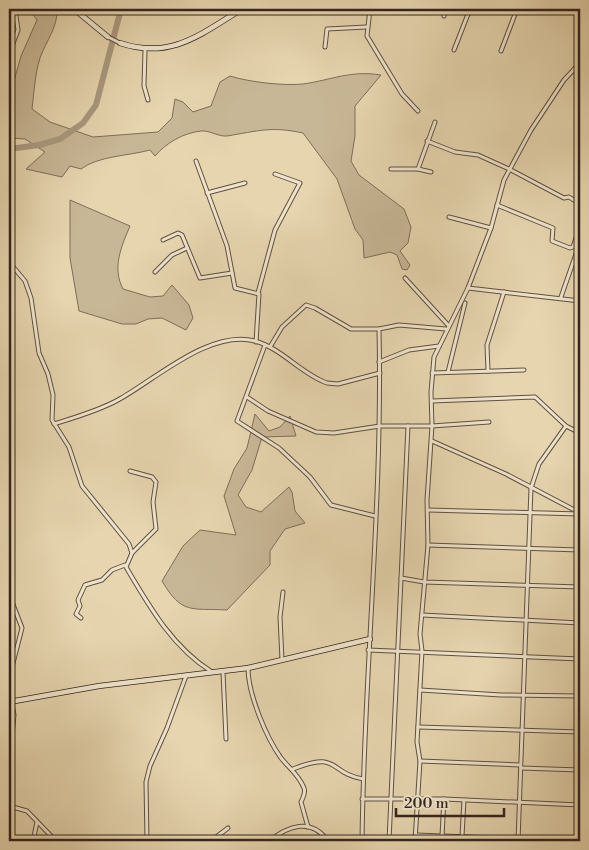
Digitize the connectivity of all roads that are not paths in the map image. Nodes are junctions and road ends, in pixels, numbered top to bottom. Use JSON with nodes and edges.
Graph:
{"nodes":[{"id":1,"x":15,"y":9,"type":"edge"},
{"id":2,"x":74,"y":9,"type":"edge"},
{"id":3,"x":242,"y":9,"type":"edge"},
{"id":4,"x":370,"y":9,"type":"edge"},
{"id":5,"x":446,"y":9,"type":"edge"},
{"id":6,"x":470,"y":9,"type":"edge"},
{"id":7,"x":517,"y":9,"type":"edge"},
{"id":8,"x":444,"y":16,"type":"dead end"},
{"id":9,"x":366,"y":27,"type":"junction"},
{"id":10,"x":108,"y":37,"type":"joint"},
{"id":11,"x":120,"y":43,"type":"joint"},
{"id":12,"x":325,"y":47,"type":"dead end"},
{"id":13,"x":145,"y":50,"type":"junction"},
{"id":14,"x":454,"y":50,"type":"dead end"},
{"id":15,"x":501,"y":51,"type":"dead end"},
{"id":16,"x":9,"y":54,"type":"edge"},
{"id":17,"x":580,"y":63,"type":"edge"},
{"id":18,"x":9,"y":65,"type":"edge"},
{"id":19,"x":574,"y":69,"type":"junction"},
{"id":20,"x":580,"y":76,"type":"edge"},
{"id":21,"x":148,"y":100,"type":"dead end"},
{"id":22,"x":9,"y":101,"type":"edge"},
{"id":23,"x":418,"y":111,"type":"dead end"},
{"id":24,"x":434,"y":122,"type":"dead end"},
{"id":25,"x":427,"y":141,"type":"junction"},
{"id":26,"x":196,"y":161,"type":"dead end"},
{"id":27,"x":391,"y":169,"type":"dead end"},
{"id":28,"x":418,"y":169,"type":"junction"},
{"id":29,"x":509,"y":169,"type":"junction"},
{"id":30,"x":432,"y":172,"type":"dead end"},
{"id":31,"x":275,"y":174,"type":"dead end"},
{"id":32,"x":245,"y":183,"type":"dead end"},
{"id":33,"x":207,"y":193,"type":"junction"},
{"id":34,"x":580,"y":204,"type":"edge"},
{"id":35,"x":497,"y":205,"type":"junction"},
{"id":36,"x":449,"y":217,"type":"dead end"},
{"id":37,"x":580,"y":226,"type":"edge"},
{"id":38,"x":490,"y":228,"type":"junction"},
{"id":39,"x":163,"y":240,"type":"dead end"},
{"id":40,"x":187,"y":248,"type":"junction"},
{"id":41,"x":580,"y":252,"type":"edge"},
{"id":42,"x":9,"y":262,"type":"edge"},
{"id":43,"x":155,"y":272,"type":"dead end"},
{"id":44,"x":232,"y":273,"type":"junction"},
{"id":45,"x":405,"y":278,"type":"dead end"},
{"id":46,"x":468,"y":288,"type":"junction"},
{"id":47,"x":504,"y":292,"type":"junction"},
{"id":48,"x":258,"y":293,"type":"junction"},
{"id":49,"x":561,"y":298,"type":"junction"},
{"id":50,"x":580,"y":301,"type":"edge"},
{"id":51,"x":465,"y":303,"type":"dead end"},
{"id":52,"x":447,"y":327,"type":"junction"},
{"id":53,"x":379,"y":329,"type":"junction"},
{"id":54,"x":256,"y":342,"type":"junction"},
{"id":55,"x":265,"y":345,"type":"junction"},
{"id":56,"x":439,"y":346,"type":"junction"},
{"id":57,"x":270,"y":347,"type":"junction"},
{"id":58,"x":380,"y":362,"type":"junction"},
{"id":59,"x":524,"y":370,"type":"dead end"},
{"id":60,"x":488,"y":371,"type":"junction"},
{"id":61,"x":448,"y":372,"type":"junction"},
{"id":62,"x":380,"y":373,"type":"junction"},
{"id":63,"x":432,"y":373,"type":"junction"},
{"id":64,"x":247,"y":397,"type":"junction"},
{"id":65,"x":432,"y":402,"type":"junction"},
{"id":66,"x":489,"y":422,"type":"dead end"},
{"id":67,"x":54,"y":424,"type":"junction"},
{"id":68,"x":380,"y":426,"type":"junction"},
{"id":69,"x":408,"y":426,"type":"junction"},
{"id":70,"x":432,"y":426,"type":"junction"},
{"id":71,"x":566,"y":426,"type":"junction"},
{"id":72,"x":580,"y":433,"type":"edge"},
{"id":73,"x":432,"y":441,"type":"junction"},
{"id":74,"x":130,"y":471,"type":"dead end"},
{"id":75,"x":531,"y":488,"type":"junction"},
{"id":76,"x":428,"y":510,"type":"junction"},
{"id":77,"x":530,"y":512,"type":"junction"},
{"id":78,"x":580,"y":514,"type":"edge"},
{"id":79,"x":375,"y":516,"type":"junction"},
{"id":80,"x":428,"y":545,"type":"junction"},
{"id":81,"x":530,"y":548,"type":"junction"},
{"id":82,"x":580,"y":550,"type":"edge"},
{"id":83,"x":132,"y":553,"type":"junction"},
{"id":84,"x":125,"y":565,"type":"junction"},
{"id":85,"x":401,"y":578,"type":"junction"},
{"id":86,"x":424,"y":582,"type":"junction"},
{"id":87,"x":528,"y":584,"type":"junction"},
{"id":88,"x":580,"y":587,"type":"edge"},
{"id":89,"x":282,"y":592,"type":"dead end"},
{"id":90,"x":9,"y":594,"type":"edge"},
{"id":91,"x":422,"y":615,"type":"junction"},
{"id":92,"x":81,"y":618,"type":"dead end"},
{"id":93,"x":526,"y":621,"type":"junction"},
{"id":94,"x":580,"y":623,"type":"edge"},
{"id":95,"x":370,"y":639,"type":"junction"},
{"id":96,"x":368,"y":650,"type":"junction"},
{"id":97,"x":422,"y":651,"type":"junction"},
{"id":98,"x":397,"y":652,"type":"junction"},
{"id":99,"x":525,"y":657,"type":"junction"},
{"id":100,"x":580,"y":659,"type":"edge"},
{"id":101,"x":282,"y":660,"type":"junction"},
{"id":102,"x":248,"y":668,"type":"junction"},
{"id":103,"x":212,"y":672,"type":"junction"},
{"id":104,"x":223,"y":672,"type":"junction"},
{"id":105,"x":186,"y":676,"type":"junction"},
{"id":106,"x":9,"y":679,"type":"edge"},
{"id":107,"x":9,"y":687,"type":"edge"},
{"id":108,"x":420,"y":690,"type":"junction"},
{"id":109,"x":523,"y":694,"type":"junction"},
{"id":110,"x":580,"y":696,"type":"edge"},
{"id":111,"x":11,"y":702,"type":"edge"},
{"id":112,"x":418,"y":727,"type":"junction"},
{"id":113,"x":522,"y":729,"type":"junction"},
{"id":114,"x":580,"y":732,"type":"edge"},
{"id":115,"x":226,"y":738,"type":"dead end"},
{"id":116,"x":420,"y":761,"type":"junction"},
{"id":117,"x":9,"y":767,"type":"edge"},
{"id":118,"x":521,"y":767,"type":"junction"},
{"id":119,"x":294,"y":769,"type":"junction"},
{"id":120,"x":580,"y":770,"type":"edge"},
{"id":121,"x":363,"y":779,"type":"junction"},
{"id":122,"x":362,"y":799,"type":"junction"},
{"id":123,"x":390,"y":799,"type":"junction"},
{"id":124,"x":418,"y":799,"type":"junction"},
{"id":125,"x":444,"y":799,"type":"junction"},
{"id":126,"x":464,"y":800,"type":"junction"},
{"id":127,"x":519,"y":802,"type":"junction"},
{"id":128,"x":580,"y":805,"type":"edge"},
{"id":129,"x":9,"y":806,"type":"edge"},
{"id":130,"x":37,"y":821,"type":"junction"},
{"id":131,"x":308,"y":827,"type":"junction"},
{"id":132,"x":228,"y":828,"type":"dead end"},
{"id":133,"x":416,"y":834,"type":"junction"},
{"id":134,"x":442,"y":836,"type":"junction"},
{"id":135,"x":462,"y":836,"type":"junction"},
{"id":136,"x":518,"y":839,"type":"edge"},
{"id":137,"x":33,"y":841,"type":"edge"},
{"id":138,"x":56,"y":841,"type":"edge"},
{"id":139,"x":147,"y":841,"type":"edge"},
{"id":140,"x":211,"y":841,"type":"edge"},
{"id":141,"x":269,"y":841,"type":"edge"},
{"id":142,"x":328,"y":841,"type":"edge"},
{"id":143,"x":362,"y":841,"type":"edge"},
{"id":144,"x":378,"y":841,"type":"edge"},
{"id":145,"x":389,"y":841,"type":"edge"},
{"id":146,"x":415,"y":841,"type":"edge"},
{"id":147,"x":580,"y":841,"type":"edge"}],
"edges":[{"from":1,"to":16,"type":"street"},
{"from":2,"to":10,"type":"street"},
{"from":3,"to":13,"type":"street"},
{"from":4,"to":9,"type":"street"},
{"from":5,"to":8,"type":"street"},
{"from":6,"to":14,"type":"street"},
{"from":7,"to":15,"type":"street"},
{"from":9,"to":12,"type":"street"},
{"from":9,"to":23,"type":"street"},
{"from":10,"to":11,"type":"street"},
{"from":11,"to":13,"type":"street"},
{"from":13,"to":21,"type":"street"},
{"from":17,"to":19,"type":"street"},
{"from":18,"to":22,"type":"street"},
{"from":19,"to":20,"type":"street"},
{"from":19,"to":29,"type":"street"},
{"from":24,"to":25,"type":"street"},
{"from":25,"to":28,"type":"street"},
{"from":25,"to":29,"type":"street"},
{"from":26,"to":33,"type":"street"},
{"from":27,"to":28,"type":"street"},
{"from":28,"to":30,"type":"street"},
{"from":29,"to":34,"type":"street"},
{"from":29,"to":35,"type":"street"},
{"from":31,"to":48,"type":"street"},
{"from":32,"to":33,"type":"street"},
{"from":33,"to":44,"type":"street"},
{"from":35,"to":37,"type":"street"},
{"from":35,"to":38,"type":"street"},
{"from":36,"to":38,"type":"street"},
{"from":38,"to":46,"type":"street"},
{"from":39,"to":40,"type":"street"},
{"from":40,"to":43,"type":"street"},
{"from":40,"to":44,"type":"street"},
{"from":41,"to":49,"type":"street"},
{"from":42,"to":67,"type":"street"},
{"from":44,"to":48,"type":"street"},
{"from":45,"to":52,"type":"street"},
{"from":46,"to":47,"type":"street"},
{"from":46,"to":52,"type":"street"},
{"from":47,"to":49,"type":"street"},
{"from":47,"to":60,"type":"street"},
{"from":48,"to":54,"type":"street"},
{"from":49,"to":50,"type":"street"},
{"from":51,"to":61,"type":"street"},
{"from":52,"to":53,"type":"street"},
{"from":52,"to":56,"type":"street"},
{"from":53,"to":57,"type":"street"},
{"from":53,"to":58,"type":"street"},
{"from":54,"to":55,"type":"street"},
{"from":54,"to":67,"type":"street"},
{"from":55,"to":57,"type":"street"},
{"from":55,"to":64,"type":"street"},
{"from":56,"to":58,"type":"street"},
{"from":56,"to":63,"type":"street"},
{"from":57,"to":62,"type":"street"},
{"from":58,"to":62,"type":"street"},
{"from":59,"to":60,"type":"street"},
{"from":60,"to":61,"type":"street"},
{"from":61,"to":63,"type":"street"},
{"from":62,"to":68,"type":"street"},
{"from":63,"to":65,"type":"street"},
{"from":64,"to":68,"type":"street"},
{"from":64,"to":79,"type":"street"},
{"from":65,"to":70,"type":"street"},
{"from":65,"to":71,"type":"street"},
{"from":66,"to":70,"type":"street"},
{"from":67,"to":83,"type":"street"},
{"from":68,"to":69,"type":"street"},
{"from":68,"to":79,"type":"street"},
{"from":69,"to":70,"type":"street"},
{"from":69,"to":85,"type":"street"},
{"from":70,"to":73,"type":"street"},
{"from":71,"to":72,"type":"street"},
{"from":71,"to":75,"type":"street"},
{"from":73,"to":75,"type":"street"},
{"from":73,"to":76,"type":"street"},
{"from":74,"to":83,"type":"street"},
{"from":75,"to":77,"type":"street"},
{"from":75,"to":78,"type":"street"},
{"from":76,"to":77,"type":"street"},
{"from":76,"to":80,"type":"street"},
{"from":77,"to":78,"type":"street"},
{"from":77,"to":81,"type":"street"},
{"from":79,"to":95,"type":"street"},
{"from":80,"to":81,"type":"street"},
{"from":80,"to":86,"type":"street"},
{"from":81,"to":82,"type":"street"},
{"from":81,"to":87,"type":"street"},
{"from":83,"to":84,"type":"street"},
{"from":84,"to":92,"type":"street"},
{"from":84,"to":103,"type":"street"},
{"from":85,"to":86,"type":"street"},
{"from":85,"to":98,"type":"street"},
{"from":86,"to":87,"type":"street"},
{"from":86,"to":91,"type":"street"},
{"from":87,"to":88,"type":"street"},
{"from":87,"to":93,"type":"street"},
{"from":89,"to":101,"type":"street"},
{"from":90,"to":106,"type":"street"},
{"from":91,"to":93,"type":"street"},
{"from":91,"to":97,"type":"street"},
{"from":93,"to":94,"type":"street"},
{"from":93,"to":99,"type":"street"},
{"from":95,"to":96,"type":"street"},
{"from":95,"to":101,"type":"street"},
{"from":96,"to":98,"type":"street"},
{"from":96,"to":121,"type":"street"},
{"from":97,"to":98,"type":"street"},
{"from":97,"to":99,"type":"street"},
{"from":97,"to":108,"type":"street"},
{"from":98,"to":123,"type":"street"},
{"from":99,"to":100,"type":"street"},
{"from":99,"to":109,"type":"street"},
{"from":101,"to":102,"type":"street"},
{"from":102,"to":104,"type":"street"},
{"from":102,"to":119,"type":"street"},
{"from":103,"to":104,"type":"street"},
{"from":103,"to":105,"type":"street"},
{"from":104,"to":115,"type":"street"},
{"from":105,"to":111,"type":"street"},
{"from":105,"to":139,"type":"street"},
{"from":107,"to":111,"type":"street"},
{"from":108,"to":109,"type":"street"},
{"from":108,"to":112,"type":"street"},
{"from":109,"to":110,"type":"street"},
{"from":109,"to":113,"type":"street"},
{"from":111,"to":117,"type":"street"},
{"from":112,"to":113,"type":"street"},
{"from":112,"to":116,"type":"street"},
{"from":113,"to":114,"type":"street"},
{"from":113,"to":118,"type":"street"},
{"from":116,"to":118,"type":"street"},
{"from":116,"to":124,"type":"street"},
{"from":118,"to":120,"type":"street"},
{"from":118,"to":127,"type":"street"},
{"from":119,"to":121,"type":"street"},
{"from":119,"to":131,"type":"street"},
{"from":121,"to":122,"type":"street"},
{"from":122,"to":123,"type":"street"},
{"from":122,"to":143,"type":"street"},
{"from":123,"to":124,"type":"street"},
{"from":123,"to":145,"type":"street"},
{"from":124,"to":125,"type":"street"},
{"from":124,"to":133,"type":"street"},
{"from":125,"to":126,"type":"street"},
{"from":125,"to":134,"type":"street"},
{"from":126,"to":127,"type":"street"},
{"from":126,"to":135,"type":"street"},
{"from":127,"to":128,"type":"street"},
{"from":127,"to":136,"type":"street"},
{"from":129,"to":130,"type":"street"},
{"from":130,"to":137,"type":"street"},
{"from":130,"to":138,"type":"street"},
{"from":131,"to":141,"type":"street"},
{"from":131,"to":142,"type":"street"},
{"from":132,"to":140,"type":"street"},
{"from":133,"to":134,"type":"street"},
{"from":133,"to":146,"type":"street"},
{"from":134,"to":135,"type":"street"},
{"from":135,"to":136,"type":"street"},
{"from":136,"to":147,"type":"street"},
{"from":143,"to":144,"type":"street"}]}
